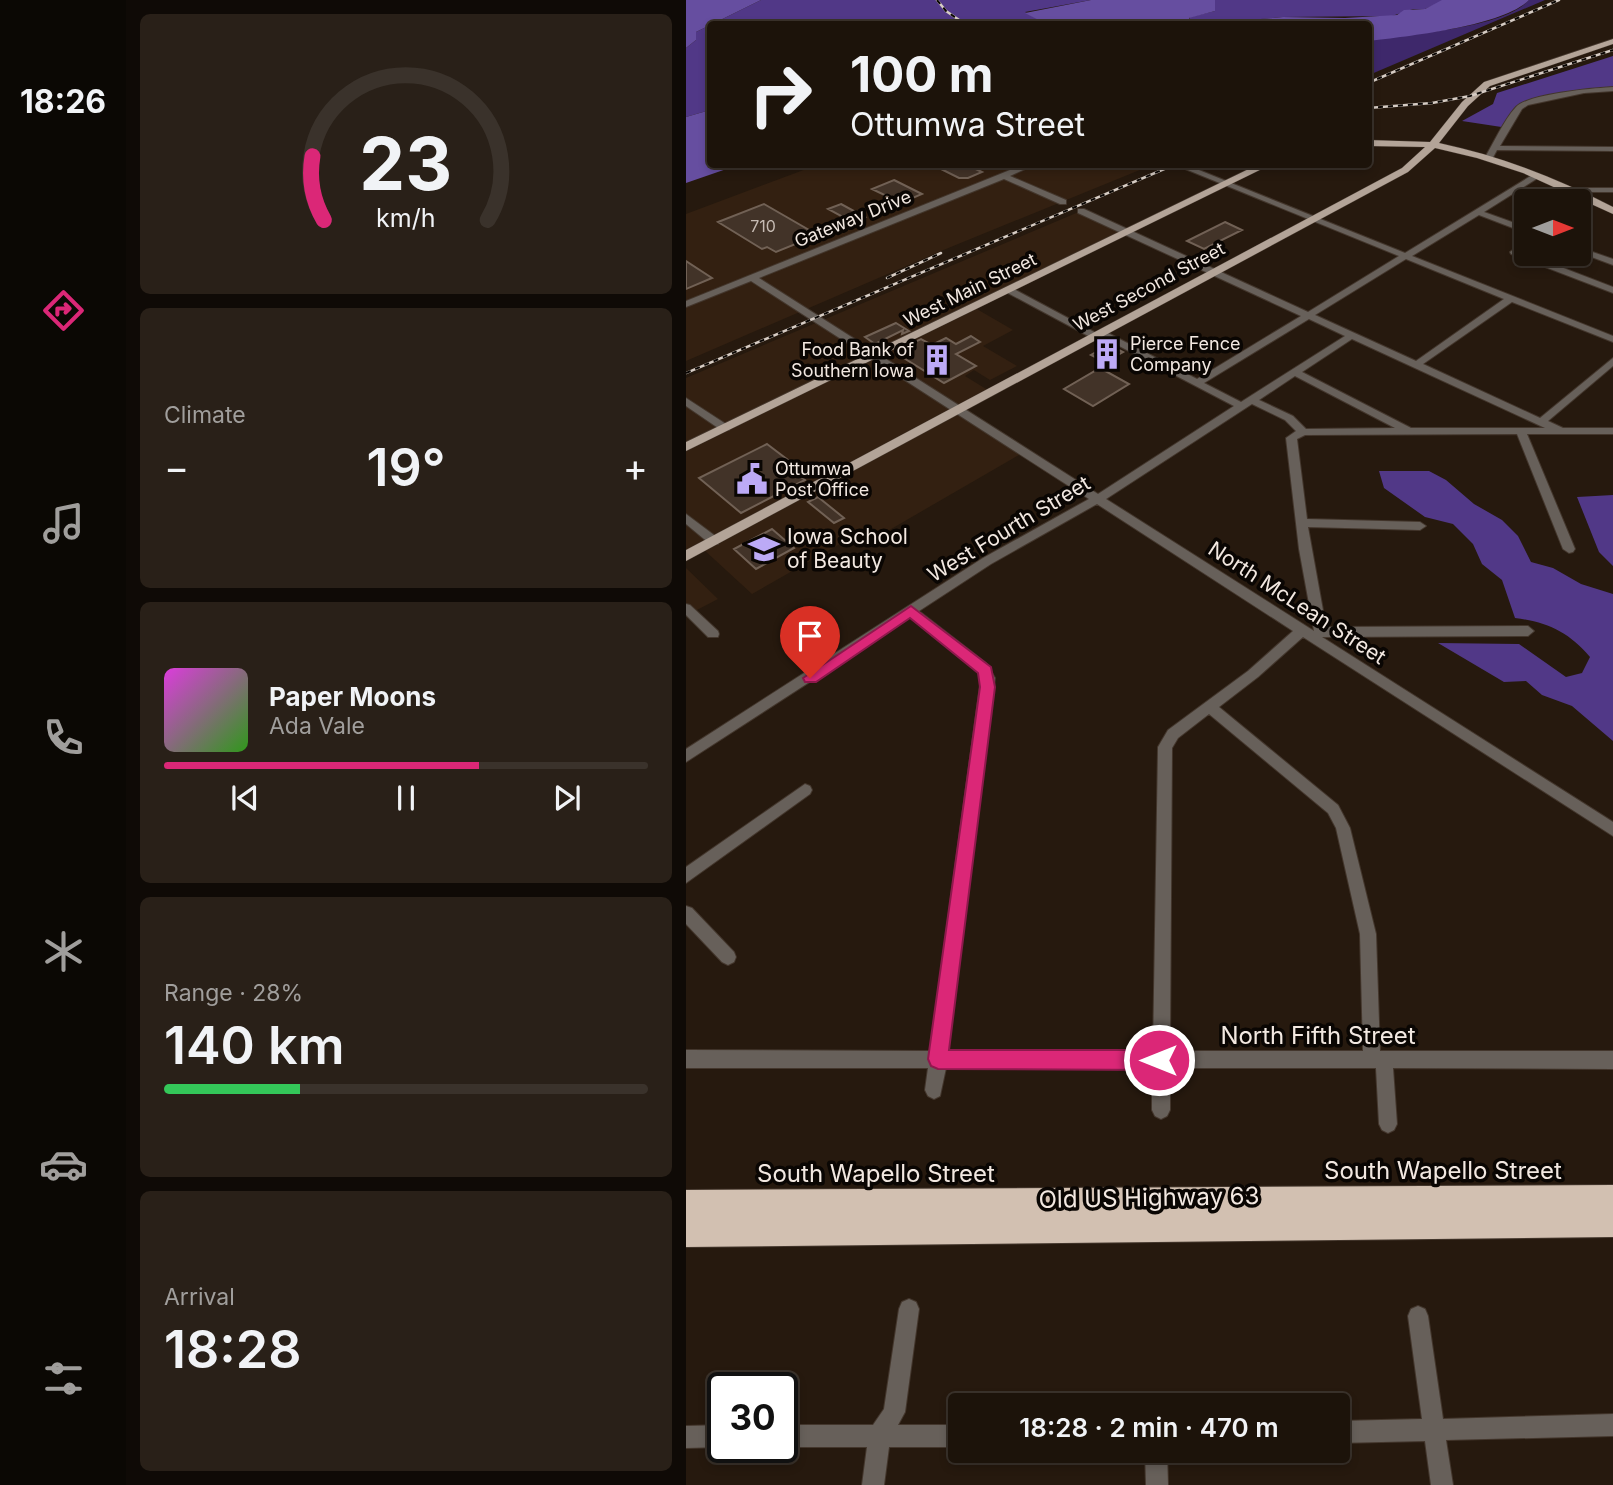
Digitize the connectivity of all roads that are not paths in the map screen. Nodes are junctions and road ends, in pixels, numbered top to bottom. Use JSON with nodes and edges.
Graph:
{"nodes":[{"id":1,"x":1613,"y":41,"type":"edge"},
{"id":2,"x":1613,"y":89,"type":"edge"},
{"id":3,"x":1444,"y":128,"type":"junction"},
{"id":4,"x":1372,"y":143,"type":"edge"},
{"id":5,"x":1388,"y":143,"type":"junction"},
{"id":6,"x":1433,"y":145,"type":"junction"},
{"id":7,"x":1496,"y":148,"type":"junction"},
{"id":8,"x":1613,"y":149,"type":"edge"},
{"id":9,"x":1422,"y":159,"type":"junction"},
{"id":10,"x":1488,"y":159,"type":"junction"},
{"id":11,"x":1022,"y":168,"type":"edge"},
{"id":12,"x":1186,"y":168,"type":"edge"},
{"id":13,"x":1260,"y":168,"type":"edge"},
{"id":14,"x":1002,"y":175,"type":"junction"},
{"id":15,"x":1537,"y":176,"type":"junction"},
{"id":16,"x":1226,"y":185,"type":"junction"},
{"id":17,"x":1570,"y":189,"type":"edge"},
{"id":18,"x":1591,"y":190,"type":"edge"},
{"id":19,"x":1613,"y":190,"type":"edge"},
{"id":20,"x":1591,"y":200,"type":"edge"},
{"id":21,"x":1063,"y":202,"type":"dead end"},
{"id":22,"x":1081,"y":211,"type":"dead end"},
{"id":23,"x":1613,"y":211,"type":"edge"},
{"id":24,"x":1478,"y":212,"type":"junction"},
{"id":25,"x":1314,"y":219,"type":"junction"},
{"id":26,"x":1514,"y":226,"type":"edge"},
{"id":27,"x":1128,"y":232,"type":"junction"},
{"id":28,"x":1591,"y":254,"type":"edge"},
{"id":29,"x":1405,"y":256,"type":"junction"},
{"id":30,"x":1613,"y":262,"type":"edge"},
{"id":31,"x":1550,"y":266,"type":"edge"},
{"id":32,"x":1213,"y":272,"type":"junction"},
{"id":33,"x":751,"y":277,"type":"junction"},
{"id":34,"x":1009,"y":290,"type":"junction"},
{"id":35,"x":1613,"y":290,"type":"edge"},
{"id":36,"x":1511,"y":299,"type":"junction"},
{"id":37,"x":686,"y":304,"type":"edge"},
{"id":38,"x":1309,"y":315,"type":"junction"},
{"id":39,"x":1098,"y":334,"type":"junction"},
{"id":40,"x":1352,"y":335,"type":"junction"},
{"id":41,"x":1613,"y":339,"type":"edge"},
{"id":42,"x":875,"y":356,"type":"junction"},
{"id":43,"x":1613,"y":361,"type":"edge"},
{"id":44,"x":1416,"y":365,"type":"junction"},
{"id":45,"x":1296,"y":373,"type":"junction"},
{"id":46,"x":1197,"y":383,"type":"junction"},
{"id":47,"x":686,"y":401,"type":"edge"},
{"id":48,"x":1253,"y":401,"type":"junction"},
{"id":49,"x":1241,"y":406,"type":"junction"},
{"id":50,"x":960,"y":409,"type":"junction"},
{"id":51,"x":1541,"y":422,"type":"junction"},
{"id":52,"x":725,"y":428,"type":"junction"},
{"id":53,"x":1561,"y":431,"type":"junction"},
{"id":54,"x":1613,"y":431,"type":"edge"},
{"id":55,"x":1303,"y":432,"type":"junction"},
{"id":56,"x":1411,"y":432,"type":"junction"},
{"id":57,"x":1521,"y":432,"type":"junction"},
{"id":58,"x":686,"y":447,"type":"edge"},
{"id":59,"x":1098,"y":499,"type":"junction"},
{"id":60,"x":686,"y":518,"type":"edge"},
{"id":61,"x":1303,"y":523,"type":"junction"},
{"id":62,"x":1420,"y":526,"type":"dead end"},
{"id":63,"x":714,"y":541,"type":"junction"},
{"id":64,"x":1569,"y":549,"type":"dead end"},
{"id":65,"x":686,"y":556,"type":"edge"},
{"id":66,"x":686,"y":608,"type":"edge"},
{"id":67,"x":911,"y":611,"type":"junction"},
{"id":68,"x":1528,"y":631,"type":"dead end"},
{"id":69,"x":1313,"y":633,"type":"junction"},
{"id":70,"x":712,"y":634,"type":"dead end"},
{"id":71,"x":1210,"y":707,"type":"junction"},
{"id":72,"x":686,"y":756,"type":"edge"},
{"id":73,"x":805,"y":790,"type":"dead end"},
{"id":74,"x":1613,"y":830,"type":"edge"},
{"id":75,"x":686,"y":876,"type":"edge"},
{"id":76,"x":686,"y":913,"type":"edge"},
{"id":77,"x":728,"y":957,"type":"dead end"},
{"id":78,"x":686,"y":1059,"type":"edge"},
{"id":79,"x":938,"y":1059,"type":"junction"},
{"id":80,"x":1159,"y":1060,"type":"junction"},
{"id":81,"x":1378,"y":1060,"type":"junction"},
{"id":82,"x":1613,"y":1060,"type":"edge"},
{"id":83,"x":934,"y":1090,"type":"dead end"},
{"id":84,"x":1161,"y":1110,"type":"dead end"},
{"id":85,"x":1388,"y":1124,"type":"dead end"},
{"id":86,"x":1613,"y":1199,"type":"edge"},
{"id":87,"x":686,"y":1204,"type":"edge"},
{"id":88,"x":1613,"y":1223,"type":"edge"},
{"id":89,"x":686,"y":1232,"type":"edge"},
{"id":90,"x":909,"y":1309,"type":"dead end"},
{"id":91,"x":1418,"y":1316,"type":"dead end"},
{"id":92,"x":1613,"y":1424,"type":"edge"},
{"id":93,"x":1433,"y":1430,"type":"junction"},
{"id":94,"x":1350,"y":1432,"type":"edge"},
{"id":95,"x":798,"y":1436,"type":"edge"},
{"id":96,"x":879,"y":1436,"type":"junction"},
{"id":97,"x":948,"y":1436,"type":"edge"},
{"id":98,"x":686,"y":1437,"type":"edge"},
{"id":99,"x":707,"y":1437,"type":"edge"},
{"id":100,"x":1156,"y":1463,"type":"edge"},
{"id":101,"x":873,"y":1485,"type":"edge"},
{"id":102,"x":1157,"y":1485,"type":"edge"},
{"id":103,"x":1442,"y":1485,"type":"edge"}],
"edges":[{"from":1,"to":3,"type":"main road","name":"West Second Street"},
{"from":2,"to":7,"type":"street"},
{"from":3,"to":5,"type":"main road"},
{"from":3,"to":6,"type":"main road","name":"West Second Street"},
{"from":4,"to":5,"type":"main road"},
{"from":5,"to":6,"type":"main road"},
{"from":5,"to":9,"type":"main road"},
{"from":6,"to":9,"type":"main road","name":"West Second Street"},
{"from":6,"to":10,"type":"main road"},
{"from":7,"to":8,"type":"street"},
{"from":7,"to":10,"type":"street"},
{"from":9,"to":25,"type":"main road","name":"West Second Street"},
{"from":10,"to":15,"type":"main road"},
{"from":11,"to":14,"type":"street","name":"Gateway Drive"},
{"from":12,"to":16,"type":"street"},
{"from":13,"to":16,"type":"main road","name":"West Main Street"},
{"from":14,"to":21,"type":"street"},
{"from":14,"to":33,"type":"street","name":"Gateway Drive"},
{"from":15,"to":17,"type":"main road"},
{"from":15,"to":24,"type":"street"},
{"from":16,"to":25,"type":"street"},
{"from":16,"to":27,"type":"main road","name":"West Main Street"},
{"from":18,"to":19,"type":"street"},
{"from":20,"to":23,"type":"main road"},
{"from":22,"to":27,"type":"street"},
{"from":24,"to":26,"type":"street"},
{"from":24,"to":29,"type":"street"},
{"from":25,"to":29,"type":"street"},
{"from":25,"to":32,"type":"main road","name":"West Second Street"},
{"from":27,"to":32,"type":"street"},
{"from":27,"to":34,"type":"main road","name":"West Main Street"},
{"from":28,"to":30,"type":"street"},
{"from":29,"to":36,"type":"street"},
{"from":29,"to":38,"type":"street"},
{"from":31,"to":35,"type":"street"},
{"from":32,"to":38,"type":"street"},
{"from":32,"to":39,"type":"main road","name":"West Second Street"},
{"from":33,"to":37,"type":"street","name":"Gateway Drive"},
{"from":33,"to":42,"type":"street","name":"North McLean Street"},
{"from":34,"to":39,"type":"street"},
{"from":34,"to":42,"type":"main road","name":"West Main Street"},
{"from":36,"to":41,"type":"street"},
{"from":36,"to":44,"type":"street"},
{"from":38,"to":40,"type":"street"},
{"from":38,"to":46,"type":"street"},
{"from":39,"to":46,"type":"street"},
{"from":39,"to":50,"type":"main road","name":"West Second Street"},
{"from":40,"to":44,"type":"street"},
{"from":40,"to":45,"type":"street","name":"West Fourth Street"},
{"from":42,"to":50,"type":"street","name":"North McLean Street"},
{"from":42,"to":52,"type":"main road","name":"West Main Street"},
{"from":43,"to":51,"type":"street"},
{"from":44,"to":51,"type":"street"},
{"from":45,"to":48,"type":"street","name":"West Fourth Street"},
{"from":45,"to":56,"type":"street"},
{"from":46,"to":49,"type":"street"},
{"from":47,"to":52,"type":"street"},
{"from":48,"to":49,"type":"street","name":"West Fourth Street"},
{"from":48,"to":55,"type":"street"},
{"from":49,"to":59,"type":"street","name":"West Fourth Street"},
{"from":50,"to":59,"type":"street","name":"North McLean Street"},
{"from":50,"to":63,"type":"main road","name":"West Second Street"},
{"from":51,"to":53,"type":"street"},
{"from":52,"to":58,"type":"main road","name":"West Main Street"},
{"from":53,"to":54,"type":"street"},
{"from":53,"to":57,"type":"street"},
{"from":55,"to":56,"type":"street"},
{"from":55,"to":61,"type":"street"},
{"from":56,"to":57,"type":"street"},
{"from":57,"to":64,"type":"street"},
{"from":59,"to":67,"type":"street","name":"West Fourth Street"},
{"from":59,"to":69,"type":"street","name":"North McLean Street"},
{"from":60,"to":63,"type":"street"},
{"from":61,"to":62,"type":"street"},
{"from":61,"to":69,"type":"street"},
{"from":63,"to":65,"type":"main road","name":"West Second Street"},
{"from":66,"to":70,"type":"street"},
{"from":67,"to":72,"type":"street","name":"West Fourth Street"},
{"from":67,"to":79,"type":"street"},
{"from":68,"to":69,"type":"street"},
{"from":69,"to":71,"type":"street"},
{"from":69,"to":74,"type":"street","name":"North McLean Street"},
{"from":71,"to":80,"type":"street"},
{"from":71,"to":81,"type":"street"},
{"from":73,"to":75,"type":"street"},
{"from":76,"to":77,"type":"street"},
{"from":78,"to":79,"type":"street","name":"North Fifth Street"},
{"from":79,"to":80,"type":"street","name":"North Fifth Street"},
{"from":79,"to":83,"type":"street"},
{"from":80,"to":81,"type":"street","name":"North Fifth Street"},
{"from":80,"to":84,"type":"street"},
{"from":81,"to":82,"type":"street","name":"North Fifth Street"},
{"from":81,"to":85,"type":"street"},
{"from":86,"to":87,"type":"highway","name":"South Wapello Street"},
{"from":88,"to":89,"type":"highway","name":"Old US Highway 63"},
{"from":90,"to":96,"type":"street"},
{"from":91,"to":93,"type":"street"},
{"from":92,"to":93,"type":"street"},
{"from":93,"to":94,"type":"street"},
{"from":93,"to":103,"type":"street"},
{"from":95,"to":96,"type":"street"},
{"from":96,"to":97,"type":"street"},
{"from":96,"to":101,"type":"street"},
{"from":98,"to":99,"type":"street"},
{"from":100,"to":102,"type":"street"}]}
